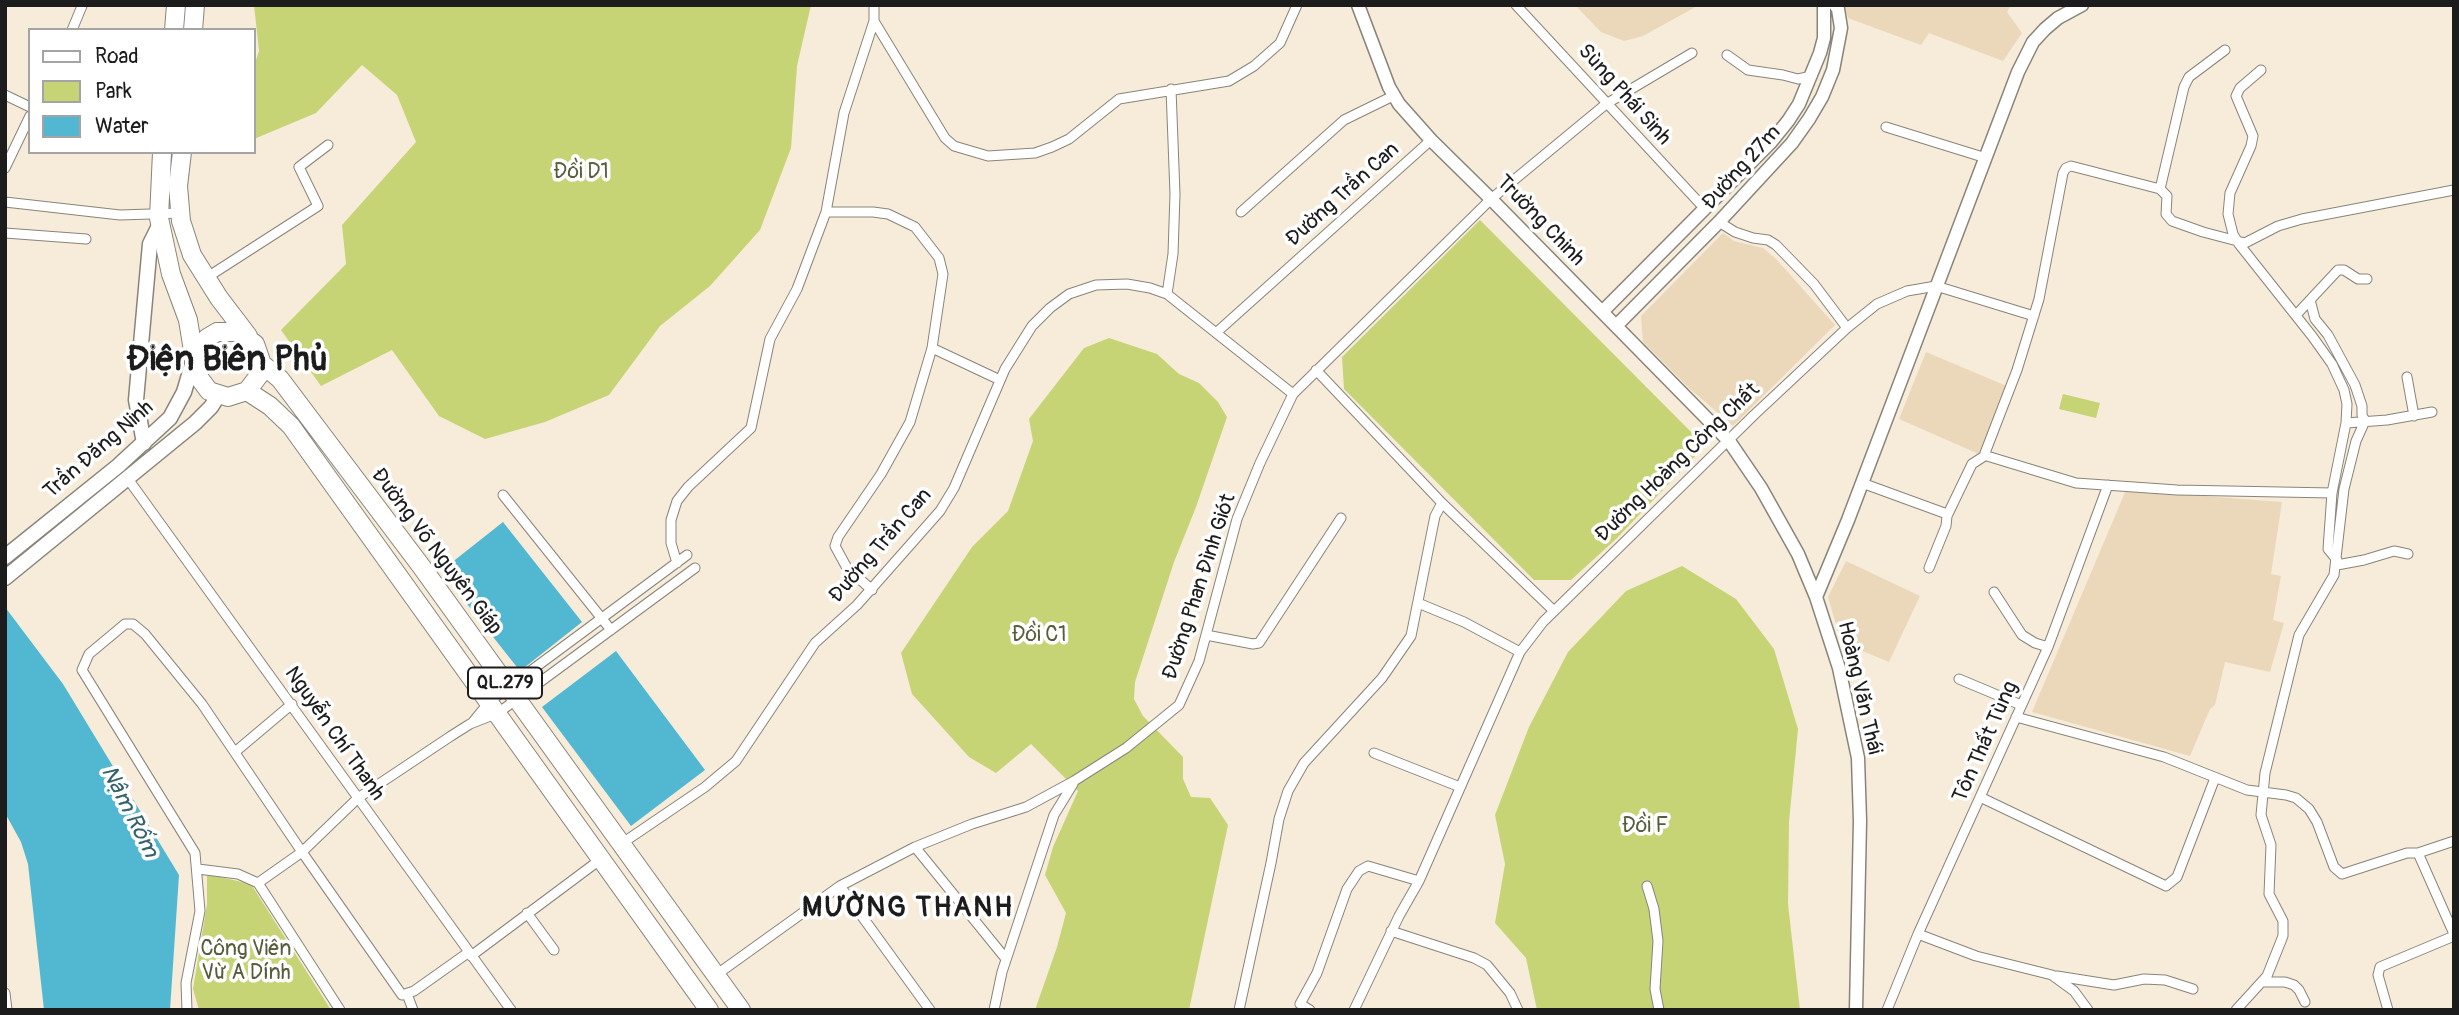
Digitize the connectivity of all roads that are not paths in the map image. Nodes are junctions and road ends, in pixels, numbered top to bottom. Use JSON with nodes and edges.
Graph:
{"nodes":[{"id":1,"x":176,"y":5,"type":"edge"},
{"id":2,"x":195,"y":5,"type":"edge"},
{"id":3,"x":874,"y":5,"type":"edge"},
{"id":4,"x":1297,"y":5,"type":"edge"},
{"id":5,"x":1359,"y":5,"type":"edge"},
{"id":6,"x":1516,"y":5,"type":"edge"},
{"id":7,"x":1824,"y":5,"type":"edge"},
{"id":8,"x":1835,"y":5,"type":"edge"},
{"id":9,"x":2082,"y":5,"type":"edge"},
{"id":10,"x":82,"y":6,"type":"edge"},
{"id":11,"x":874,"y":21,"type":"junction"},
{"id":12,"x":73,"y":28,"type":"edge"},
{"id":13,"x":174,"y":28,"type":"edge"},
{"id":14,"x":193,"y":28,"type":"edge"},
{"id":15,"x":2225,"y":50,"type":"dead end"},
{"id":16,"x":1692,"y":53,"type":"dead end"},
{"id":17,"x":1727,"y":55,"type":"dead end"},
{"id":18,"x":2261,"y":70,"type":"dead end"},
{"id":19,"x":1812,"y":76,"type":"junction"},
{"id":20,"x":1171,"y":89,"type":"junction"},
{"id":21,"x":5,"y":95,"type":"edge"},
{"id":22,"x":1393,"y":96,"type":"junction"},
{"id":23,"x":1606,"y":104,"type":"junction"},
{"id":24,"x":28,"y":106,"type":"edge"},
{"id":25,"x":28,"y":120,"type":"edge"},
{"id":26,"x":1886,"y":127,"type":"dead end"},
{"id":27,"x":1431,"y":140,"type":"junction"},
{"id":28,"x":328,"y":145,"type":"dead end"},
{"id":29,"x":162,"y":154,"type":"edge"},
{"id":30,"x":182,"y":154,"type":"edge"},
{"id":31,"x":1986,"y":158,"type":"junction"},
{"id":32,"x":5,"y":167,"type":"edge"},
{"id":33,"x":2160,"y":189,"type":"junction"},
{"id":34,"x":2454,"y":190,"type":"edge"},
{"id":35,"x":1491,"y":199,"type":"junction"},
{"id":36,"x":5,"y":202,"type":"edge"},
{"id":37,"x":1705,"y":209,"type":"junction"},
{"id":38,"x":826,"y":212,"type":"junction"},
{"id":39,"x":1241,"y":212,"type":"dead end"},
{"id":40,"x":181,"y":213,"type":"junction"},
{"id":41,"x":159,"y":219,"type":"junction"},
{"id":42,"x":1719,"y":222,"type":"junction"},
{"id":43,"x":5,"y":233,"type":"edge"},
{"id":44,"x":86,"y":239,"type":"dead end"},
{"id":45,"x":2237,"y":241,"type":"junction"},
{"id":46,"x":1662,"y":252,"type":"junction"},
{"id":47,"x":1676,"y":265,"type":"junction"},
{"id":48,"x":206,"y":278,"type":"junction"},
{"id":49,"x":2367,"y":279,"type":"dead end"},
{"id":50,"x":1936,"y":286,"type":"junction"},
{"id":51,"x":1167,"y":294,"type":"junction"},
{"id":52,"x":2310,"y":300,"type":"junction"},
{"id":53,"x":1602,"y":312,"type":"junction"},
{"id":54,"x":2296,"y":315,"type":"junction"},
{"id":55,"x":2034,"y":316,"type":"junction"},
{"id":56,"x":1616,"y":326,"type":"junction"},
{"id":57,"x":1846,"y":328,"type":"junction"},
{"id":58,"x":1217,"y":332,"type":"junction"},
{"id":59,"x":248,"y":336,"type":"junction"},
{"id":60,"x":932,"y":348,"type":"junction"},
{"id":61,"x":194,"y":357,"type":"junction"},
{"id":62,"x":262,"y":364,"type":"junction"},
{"id":63,"x":1316,"y":370,"type":"junction"},
{"id":64,"x":2407,"y":377,"type":"dead end"},
{"id":65,"x":1000,"y":380,"type":"junction"},
{"id":66,"x":247,"y":391,"type":"junction"},
{"id":67,"x":1293,"y":394,"type":"junction"},
{"id":68,"x":218,"y":396,"type":"junction"},
{"id":69,"x":2432,"y":412,"type":"dead end"},
{"id":70,"x":2414,"y":416,"type":"junction"},
{"id":71,"x":2365,"y":421,"type":"junction"},
{"id":72,"x":2346,"y":423,"type":"junction"},
{"id":73,"x":1729,"y":441,"type":"junction"},
{"id":74,"x":144,"y":443,"type":"junction"},
{"id":75,"x":1986,"y":455,"type":"junction"},
{"id":76,"x":118,"y":466,"type":"junction"},
{"id":77,"x":128,"y":479,"type":"junction"},
{"id":78,"x":1862,"y":483,"type":"junction"},
{"id":79,"x":2108,"y":485,"type":"junction"},
{"id":80,"x":2332,"y":493,"type":"junction"},
{"id":81,"x":502,"y":495,"type":"dead end"},
{"id":82,"x":1442,"y":503,"type":"junction"},
{"id":83,"x":1947,"y":514,"type":"junction"},
{"id":84,"x":1342,"y":518,"type":"dead end"},
{"id":85,"x":2408,"y":554,"type":"dead end"},
{"id":86,"x":687,"y":555,"type":"dead end"},
{"id":87,"x":5,"y":557,"type":"edge"},
{"id":88,"x":2337,"y":562,"type":"junction"},
{"id":89,"x":677,"y":563,"type":"junction"},
{"id":90,"x":695,"y":568,"type":"dead end"},
{"id":91,"x":1929,"y":568,"type":"dead end"},
{"id":92,"x":5,"y":578,"type":"edge"},
{"id":93,"x":872,"y":590,"type":"junction"},
{"id":94,"x":1994,"y":592,"type":"dead end"},
{"id":95,"x":1816,"y":597,"type":"junction"},
{"id":96,"x":1418,"y":603,"type":"junction"},
{"id":97,"x":1554,"y":611,"type":"junction"},
{"id":98,"x":602,"y":620,"type":"junction"},
{"id":99,"x":611,"y":630,"type":"junction"},
{"id":100,"x":1206,"y":635,"type":"junction"},
{"id":101,"x":2048,"y":647,"type":"junction"},
{"id":102,"x":1520,"y":652,"type":"junction"},
{"id":103,"x":1959,"y":679,"type":"dead end"},
{"id":104,"x":513,"y":693,"type":"junction"},
{"id":105,"x":292,"y":704,"type":"junction"},
{"id":106,"x":2021,"y":705,"type":"junction"},
{"id":107,"x":494,"y":707,"type":"junction"},
{"id":108,"x":2016,"y":717,"type":"junction"},
{"id":109,"x":470,"y":724,"type":"junction"},
{"id":110,"x":235,"y":752,"type":"junction"},
{"id":111,"x":1374,"y":753,"type":"dead end"},
{"id":112,"x":2215,"y":778,"type":"junction"},
{"id":113,"x":1074,"y":782,"type":"junction"},
{"id":114,"x":1460,"y":787,"type":"junction"},
{"id":115,"x":2262,"y":792,"type":"junction"},
{"id":116,"x":1980,"y":797,"type":"junction"},
{"id":117,"x":358,"y":798,"type":"junction"},
{"id":118,"x":2454,"y":841,"type":"edge"},
{"id":119,"x":621,"y":844,"type":"junction"},
{"id":120,"x":915,"y":847,"type":"junction"},
{"id":121,"x":302,"y":852,"type":"junction"},
{"id":122,"x":2418,"y":853,"type":"junction"},
{"id":123,"x":601,"y":859,"type":"junction"},
{"id":124,"x":198,"y":869,"type":"junction"},
{"id":125,"x":1419,"y":881,"type":"junction"},
{"id":126,"x":258,"y":883,"type":"junction"},
{"id":127,"x":840,"y":886,"type":"junction"},
{"id":128,"x":1647,"y":886,"type":"dead end"},
{"id":129,"x":527,"y":913,"type":"junction"},
{"id":130,"x":1391,"y":931,"type":"junction"},
{"id":131,"x":1918,"y":934,"type":"junction"},
{"id":132,"x":2454,"y":935,"type":"edge"},
{"id":133,"x":554,"y":950,"type":"dead end"},
{"id":134,"x":470,"y":954,"type":"junction"},
{"id":135,"x":1006,"y":959,"type":"junction"},
{"id":136,"x":716,"y":975,"type":"junction"},
{"id":137,"x":2052,"y":975,"type":"junction"},
{"id":138,"x":2262,"y":982,"type":"junction"},
{"id":139,"x":2193,"y":989,"type":"dead end"},
{"id":140,"x":5,"y":993,"type":"edge"},
{"id":141,"x":407,"y":994,"type":"junction"},
{"id":142,"x":2305,"y":1002,"type":"dead end"},
{"id":143,"x":7,"y":1010,"type":"edge"},
{"id":144,"x":187,"y":1010,"type":"edge"},
{"id":145,"x":340,"y":1010,"type":"edge"},
{"id":146,"x":413,"y":1010,"type":"edge"},
{"id":147,"x":511,"y":1010,"type":"edge"},
{"id":148,"x":709,"y":1010,"type":"edge"},
{"id":149,"x":741,"y":1010,"type":"edge"},
{"id":150,"x":930,"y":1010,"type":"edge"},
{"id":151,"x":994,"y":1010,"type":"edge"},
{"id":152,"x":1239,"y":1010,"type":"edge"},
{"id":153,"x":1310,"y":1010,"type":"edge"},
{"id":154,"x":1354,"y":1010,"type":"edge"},
{"id":155,"x":1518,"y":1010,"type":"edge"},
{"id":156,"x":1660,"y":1010,"type":"edge"},
{"id":157,"x":1856,"y":1010,"type":"edge"},
{"id":158,"x":1887,"y":1010,"type":"edge"},
{"id":159,"x":2088,"y":1010,"type":"edge"},
{"id":160,"x":2236,"y":1010,"type":"edge"},
{"id":161,"x":2388,"y":1010,"type":"edge"}],
"edges":[{"from":1,"to":13,"type":"highway"},
{"from":2,"to":14,"type":"highway"},
{"from":3,"to":11,"type":"street"},
{"from":4,"to":20,"type":"street"},
{"from":5,"to":22,"type":"street","name":"Trường Chinh"},
{"from":6,"to":23,"type":"street","name":"Sùng Phái Sinh"},
{"from":7,"to":19,"type":"street","name":"Đường 27m"},
{"from":8,"to":42,"type":"street","name":"Đường 27m"},
{"from":9,"to":31,"type":"street"},
{"from":10,"to":12,"type":"street"},
{"from":11,"to":20,"type":"street"},
{"from":11,"to":38,"type":"street"},
{"from":15,"to":33,"type":"street"},
{"from":16,"to":23,"type":"street","name":"Đường Phan Đình Giót"},
{"from":17,"to":19,"type":"street"},
{"from":18,"to":45,"type":"street"},
{"from":19,"to":37,"type":"street","name":"Đường 27m"},
{"from":20,"to":51,"type":"street"},
{"from":21,"to":24,"type":"street"},
{"from":22,"to":27,"type":"street","name":"Trường Chinh"},
{"from":22,"to":39,"type":"street"},
{"from":23,"to":35,"type":"street","name":"Đường Phan Đình Giót"},
{"from":23,"to":37,"type":"street","name":"Sùng Phái Sinh"},
{"from":25,"to":32,"type":"street"},
{"from":26,"to":31,"type":"street"},
{"from":27,"to":35,"type":"street","name":"Trường Chinh"},
{"from":27,"to":58,"type":"street","name":"Đường Trần Can"},
{"from":28,"to":48,"type":"street"},
{"from":29,"to":41,"type":"highway"},
{"from":30,"to":40,"type":"highway","number":"QL.279"},
{"from":31,"to":50,"type":"street"},
{"from":33,"to":45,"type":"street"},
{"from":33,"to":55,"type":"street"},
{"from":34,"to":45,"type":"street"},
{"from":35,"to":53,"type":"street","name":"Trường Chinh"},
{"from":35,"to":63,"type":"street","name":"Đường Phan Đình Giót"},
{"from":36,"to":41,"type":"street"},
{"from":37,"to":42,"type":"street"},
{"from":37,"to":46,"type":"street","name":"Đường 27m"},
{"from":38,"to":60,"type":"street"},
{"from":38,"to":89,"type":"street"},
{"from":40,"to":41,"type":"street"},
{"from":40,"to":48,"type":"highway","number":"QL.279"},
{"from":41,"to":61,"type":"highway"},
{"from":41,"to":74,"type":"main road"},
{"from":42,"to":47,"type":"street","name":"Đường 27m"},
{"from":42,"to":57,"type":"street"},
{"from":43,"to":44,"type":"street"},
{"from":45,"to":54,"type":"street"},
{"from":46,"to":47,"type":"street"},
{"from":46,"to":53,"type":"street","name":"Đường 27m"},
{"from":47,"to":56,"type":"street","name":"Đường 27m"},
{"from":48,"to":59,"type":"highway","number":"QL.279"},
{"from":49,"to":52,"type":"street"},
{"from":50,"to":55,"type":"street"},
{"from":50,"to":57,"type":"street","name":"Đường Hoàng Công Chất"},
{"from":50,"to":78,"type":"street"},
{"from":51,"to":58,"type":"street","name":"Đường Trần Can"},
{"from":51,"to":65,"type":"street","name":"Đường Trần Can"},
{"from":52,"to":54,"type":"street"},
{"from":52,"to":71,"type":"street"},
{"from":53,"to":56,"type":"street","name":"Trường Chinh"},
{"from":54,"to":72,"type":"street"},
{"from":55,"to":75,"type":"street"},
{"from":56,"to":73,"type":"street","name":"Trường Chinh"},
{"from":57,"to":73,"type":"street","name":"Đường Hoàng Công Chất"},
{"from":58,"to":67,"type":"street","name":"Đường Trần Can"},
{"from":59,"to":61,"type":"highway"},
{"from":59,"to":62,"type":"highway","number":"QL.279"},
{"from":60,"to":65,"type":"street"},
{"from":60,"to":93,"type":"street"},
{"from":61,"to":68,"type":"highway"},
{"from":61,"to":74,"type":"main road","name":"Trần Đăng Ninh"},
{"from":62,"to":66,"type":"highway"},
{"from":62,"to":104,"type":"highway","name":"Đường Võ Nguyên Giáp","number":"QL.279"},
{"from":63,"to":67,"type":"street","name":"Đường Phan Đình Giót"},
{"from":63,"to":82,"type":"street"},
{"from":64,"to":70,"type":"street"},
{"from":65,"to":93,"type":"street","name":"Đường Trần Can"},
{"from":66,"to":68,"type":"highway"},
{"from":66,"to":107,"type":"highway","name":"Đường Võ Nguyên Giáp","number":"QL.279"},
{"from":67,"to":100,"type":"street","name":"Đường Phan Đình Giót"},
{"from":68,"to":77,"type":"main road","name":"Trần Đăng Ninh"},
{"from":69,"to":70,"type":"street"},
{"from":70,"to":71,"type":"street"},
{"from":71,"to":72,"type":"street"},
{"from":71,"to":88,"type":"street"},
{"from":72,"to":80,"type":"street"},
{"from":73,"to":95,"type":"street","name":"Hoàng Văn Thái"},
{"from":73,"to":97,"type":"street","name":"Đường Hoàng Công Chất"},
{"from":74,"to":76,"type":"main road","name":"Trần Đăng Ninh"},
{"from":75,"to":79,"type":"street"},
{"from":75,"to":83,"type":"street"},
{"from":76,"to":77,"type":"main road"},
{"from":76,"to":87,"type":"main road","name":"Trần Đăng Ninh"},
{"from":77,"to":92,"type":"main road","name":"Trần Đăng Ninh"},
{"from":77,"to":105,"type":"street","name":"Nguyễn Chí Thanh"},
{"from":78,"to":83,"type":"street"},
{"from":78,"to":95,"type":"street"},
{"from":79,"to":80,"type":"street"},
{"from":79,"to":101,"type":"street","name":"Tôn Thất Tùng"},
{"from":80,"to":88,"type":"street"},
{"from":81,"to":98,"type":"street"},
{"from":82,"to":96,"type":"street"},
{"from":82,"to":97,"type":"street"},
{"from":83,"to":91,"type":"street"},
{"from":84,"to":100,"type":"street"},
{"from":85,"to":88,"type":"street"},
{"from":86,"to":89,"type":"street"},
{"from":88,"to":115,"type":"street"},
{"from":89,"to":98,"type":"street"},
{"from":90,"to":99,"type":"street"},
{"from":93,"to":119,"type":"street","name":"Đường Trần Can"},
{"from":94,"to":101,"type":"street"},
{"from":95,"to":157,"type":"street","name":"Hoàng Văn Thái"},
{"from":96,"to":102,"type":"street"},
{"from":96,"to":152,"type":"street"},
{"from":97,"to":102,"type":"street","name":"Đường Hoàng Công Chất"},
{"from":98,"to":99,"type":"street"},
{"from":98,"to":104,"type":"street"},
{"from":99,"to":104,"type":"street"},
{"from":100,"to":113,"type":"street","name":"Đường Phan Đình Giót"},
{"from":101,"to":106,"type":"street","name":"Tôn Thất Tùng"},
{"from":102,"to":114,"type":"street","name":"Đường Hoàng Công Chất"},
{"from":103,"to":106,"type":"street"},
{"from":104,"to":107,"type":"street"},
{"from":104,"to":107,"type":"street"},
{"from":104,"to":119,"type":"highway","name":"Đường Võ Nguyên Giáp","number":"QL.279"},
{"from":105,"to":110,"type":"street"},
{"from":105,"to":117,"type":"street","name":"Nguyễn Chí Thanh"},
{"from":106,"to":108,"type":"street","name":"Tôn Thất Tùng"},
{"from":107,"to":109,"type":"street"},
{"from":107,"to":109,"type":"street"},
{"from":107,"to":123,"type":"highway","name":"Đường Võ Nguyên Giáp","number":"QL.279"},
{"from":108,"to":112,"type":"street"},
{"from":108,"to":116,"type":"street","name":"Tôn Thất Tùng"},
{"from":109,"to":117,"type":"street"},
{"from":110,"to":121,"type":"street"},
{"from":110,"to":124,"type":"street"},
{"from":111,"to":114,"type":"street"},
{"from":112,"to":115,"type":"street"},
{"from":112,"to":116,"type":"street"},
{"from":113,"to":120,"type":"street","name":"Đường Phan Đình Giót"},
{"from":113,"to":135,"type":"street"},
{"from":114,"to":125,"type":"street","name":"Đường Hoàng Công Chất"},
{"from":115,"to":122,"type":"street"},
{"from":115,"to":138,"type":"street"},
{"from":116,"to":131,"type":"street","name":"Tôn Thất Tùng"},
{"from":117,"to":121,"type":"street"},
{"from":117,"to":134,"type":"street","name":"Nguyễn Chí Thanh"},
{"from":118,"to":122,"type":"street"},
{"from":119,"to":123,"type":"highway"},
{"from":119,"to":136,"type":"highway","name":"Đường Võ Nguyên Giáp","number":"QL.279"},
{"from":120,"to":127,"type":"street","name":"Đường Phan Đình Giót"},
{"from":120,"to":135,"type":"street"},
{"from":121,"to":126,"type":"street"},
{"from":121,"to":141,"type":"street"},
{"from":122,"to":132,"type":"street"},
{"from":123,"to":129,"type":"street"},
{"from":123,"to":148,"type":"highway","name":"Đường Võ Nguyên Giáp","number":"QL.279"},
{"from":124,"to":126,"type":"street"},
{"from":124,"to":144,"type":"street"},
{"from":125,"to":130,"type":"street","name":"Đường Hoàng Công Chất"},
{"from":125,"to":153,"type":"street"},
{"from":126,"to":145,"type":"street"},
{"from":127,"to":136,"type":"street","name":"Đường Phan Đình Giót"},
{"from":127,"to":150,"type":"street"},
{"from":128,"to":156,"type":"street"},
{"from":129,"to":133,"type":"street"},
{"from":129,"to":134,"type":"street"},
{"from":130,"to":154,"type":"street","name":"Đường Hoàng Công Chất"},
{"from":130,"to":155,"type":"street"},
{"from":131,"to":137,"type":"street"},
{"from":131,"to":158,"type":"street","name":"Tôn Thất Tùng"},
{"from":132,"to":161,"type":"street"},
{"from":134,"to":141,"type":"street"},
{"from":134,"to":147,"type":"street","name":"Nguyễn Chí Thanh"},
{"from":135,"to":151,"type":"street"},
{"from":136,"to":149,"type":"highway","name":"Đường Võ Nguyên Giáp","number":"QL.279"},
{"from":137,"to":139,"type":"street"},
{"from":137,"to":159,"type":"street"},
{"from":138,"to":142,"type":"street"},
{"from":138,"to":160,"type":"street"},
{"from":140,"to":143,"type":"street"},
{"from":141,"to":146,"type":"street"}]}
